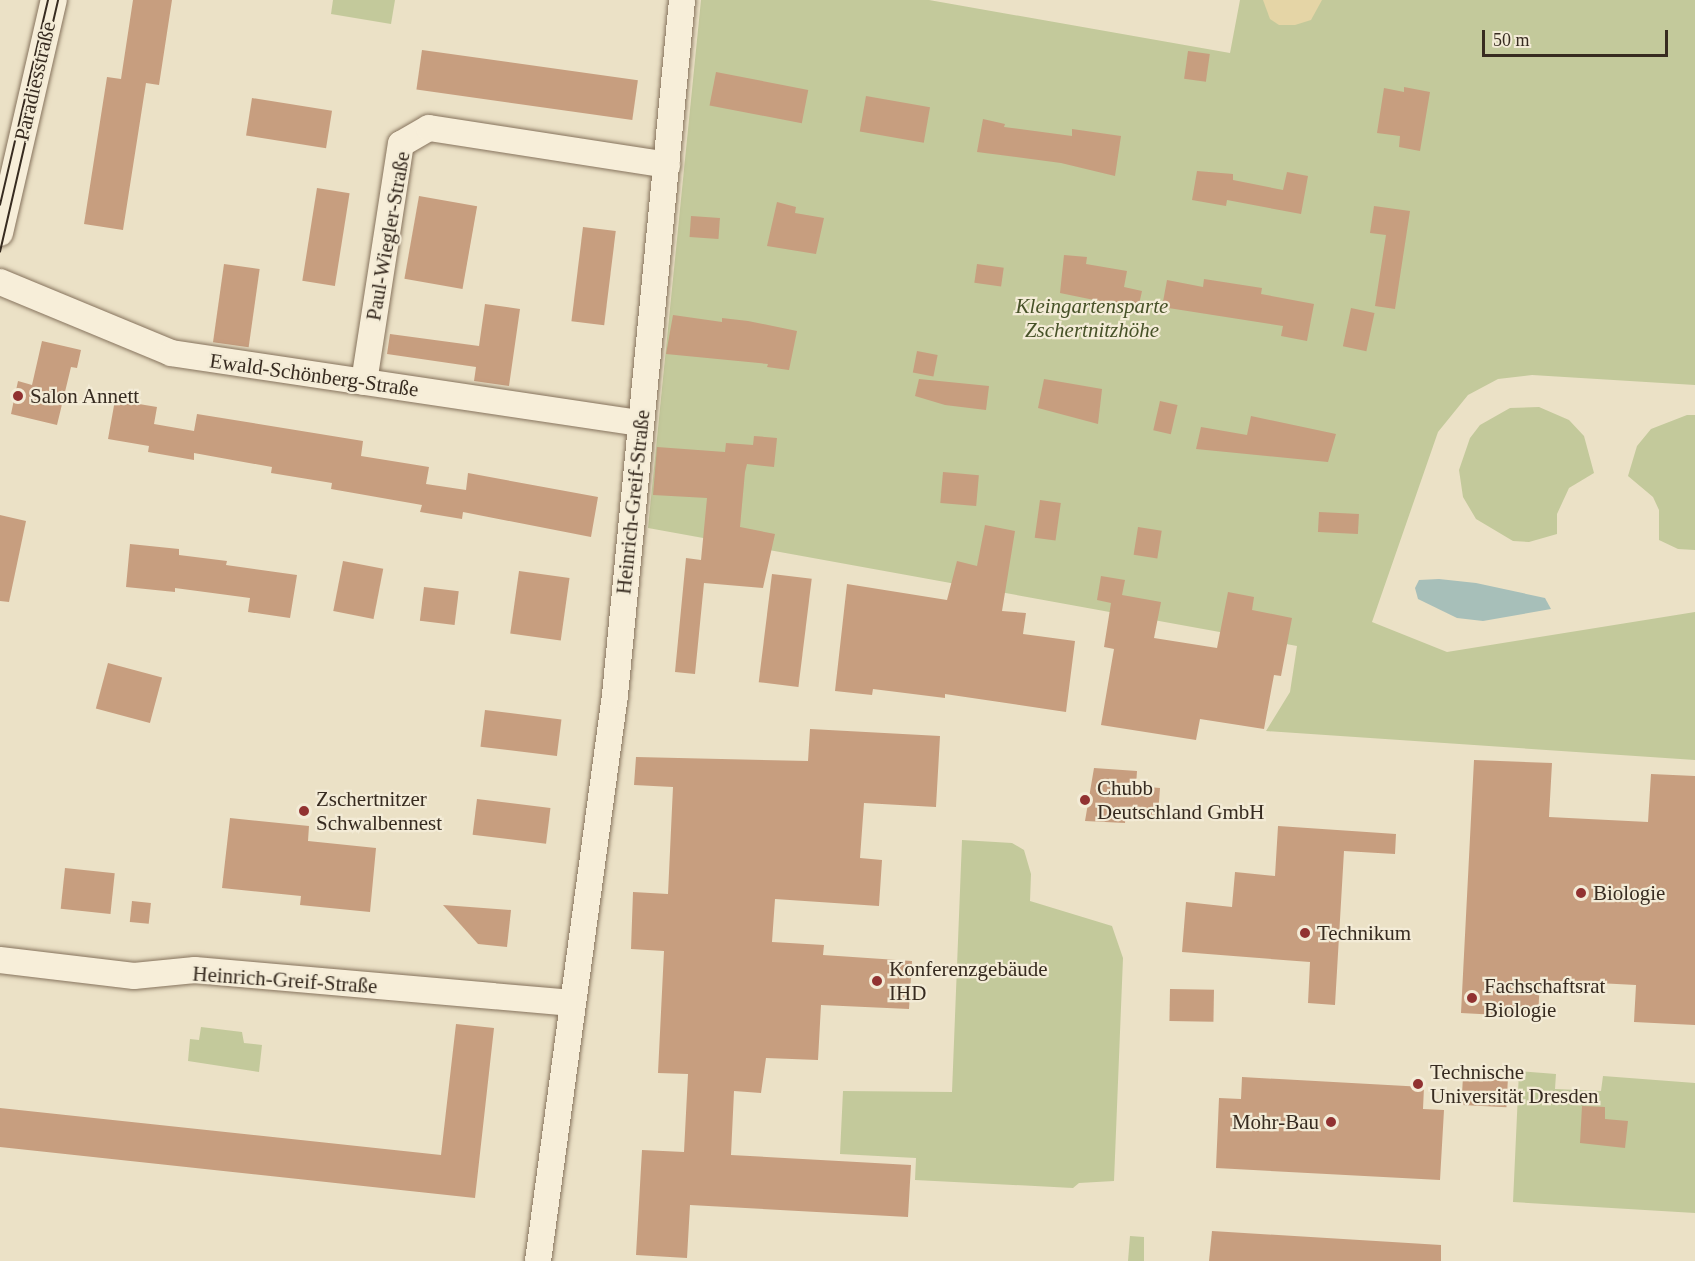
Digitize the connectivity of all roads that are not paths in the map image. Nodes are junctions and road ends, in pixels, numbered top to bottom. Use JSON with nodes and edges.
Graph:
{"nodes":[{"id":1,"x":54,"y":0,"type":"edge"},
{"id":2,"x":682,"y":0,"type":"edge"},
{"id":3,"x":667,"y":165,"type":"junction"},
{"id":4,"x":0,"y":233,"type":"edge"},
{"id":5,"x":0,"y":282,"type":"edge"},
{"id":6,"x":364,"y":382,"type":"junction"},
{"id":7,"x":640,"y":423,"type":"junction"},
{"id":8,"x":0,"y":960,"type":"edge"},
{"id":9,"x":570,"y":1003,"type":"junction"},
{"id":10,"x":538,"y":1261,"type":"edge"}],
"edges":[{"from":1,"to":4,"type":"street","name":"Paradiesstraße"},
{"from":2,"to":3,"type":"street","name":"Heinrich-Greif-Straße"},
{"from":3,"to":6,"type":"street","name":"Paul-Wiegler-Straße"},
{"from":3,"to":7,"type":"street","name":"Heinrich-Greif-Straße"},
{"from":5,"to":6,"type":"street","name":"Ewald-Schönberg-Straße"},
{"from":6,"to":7,"type":"street","name":"Ewald-Schönberg-Straße"},
{"from":7,"to":9,"type":"street","name":"Heinrich-Greif-Straße"},
{"from":8,"to":9,"type":"street","name":"Heinrich-Greif-Straße"},
{"from":9,"to":10,"type":"street","name":"Heinrich-Greif-Straße"}]}
